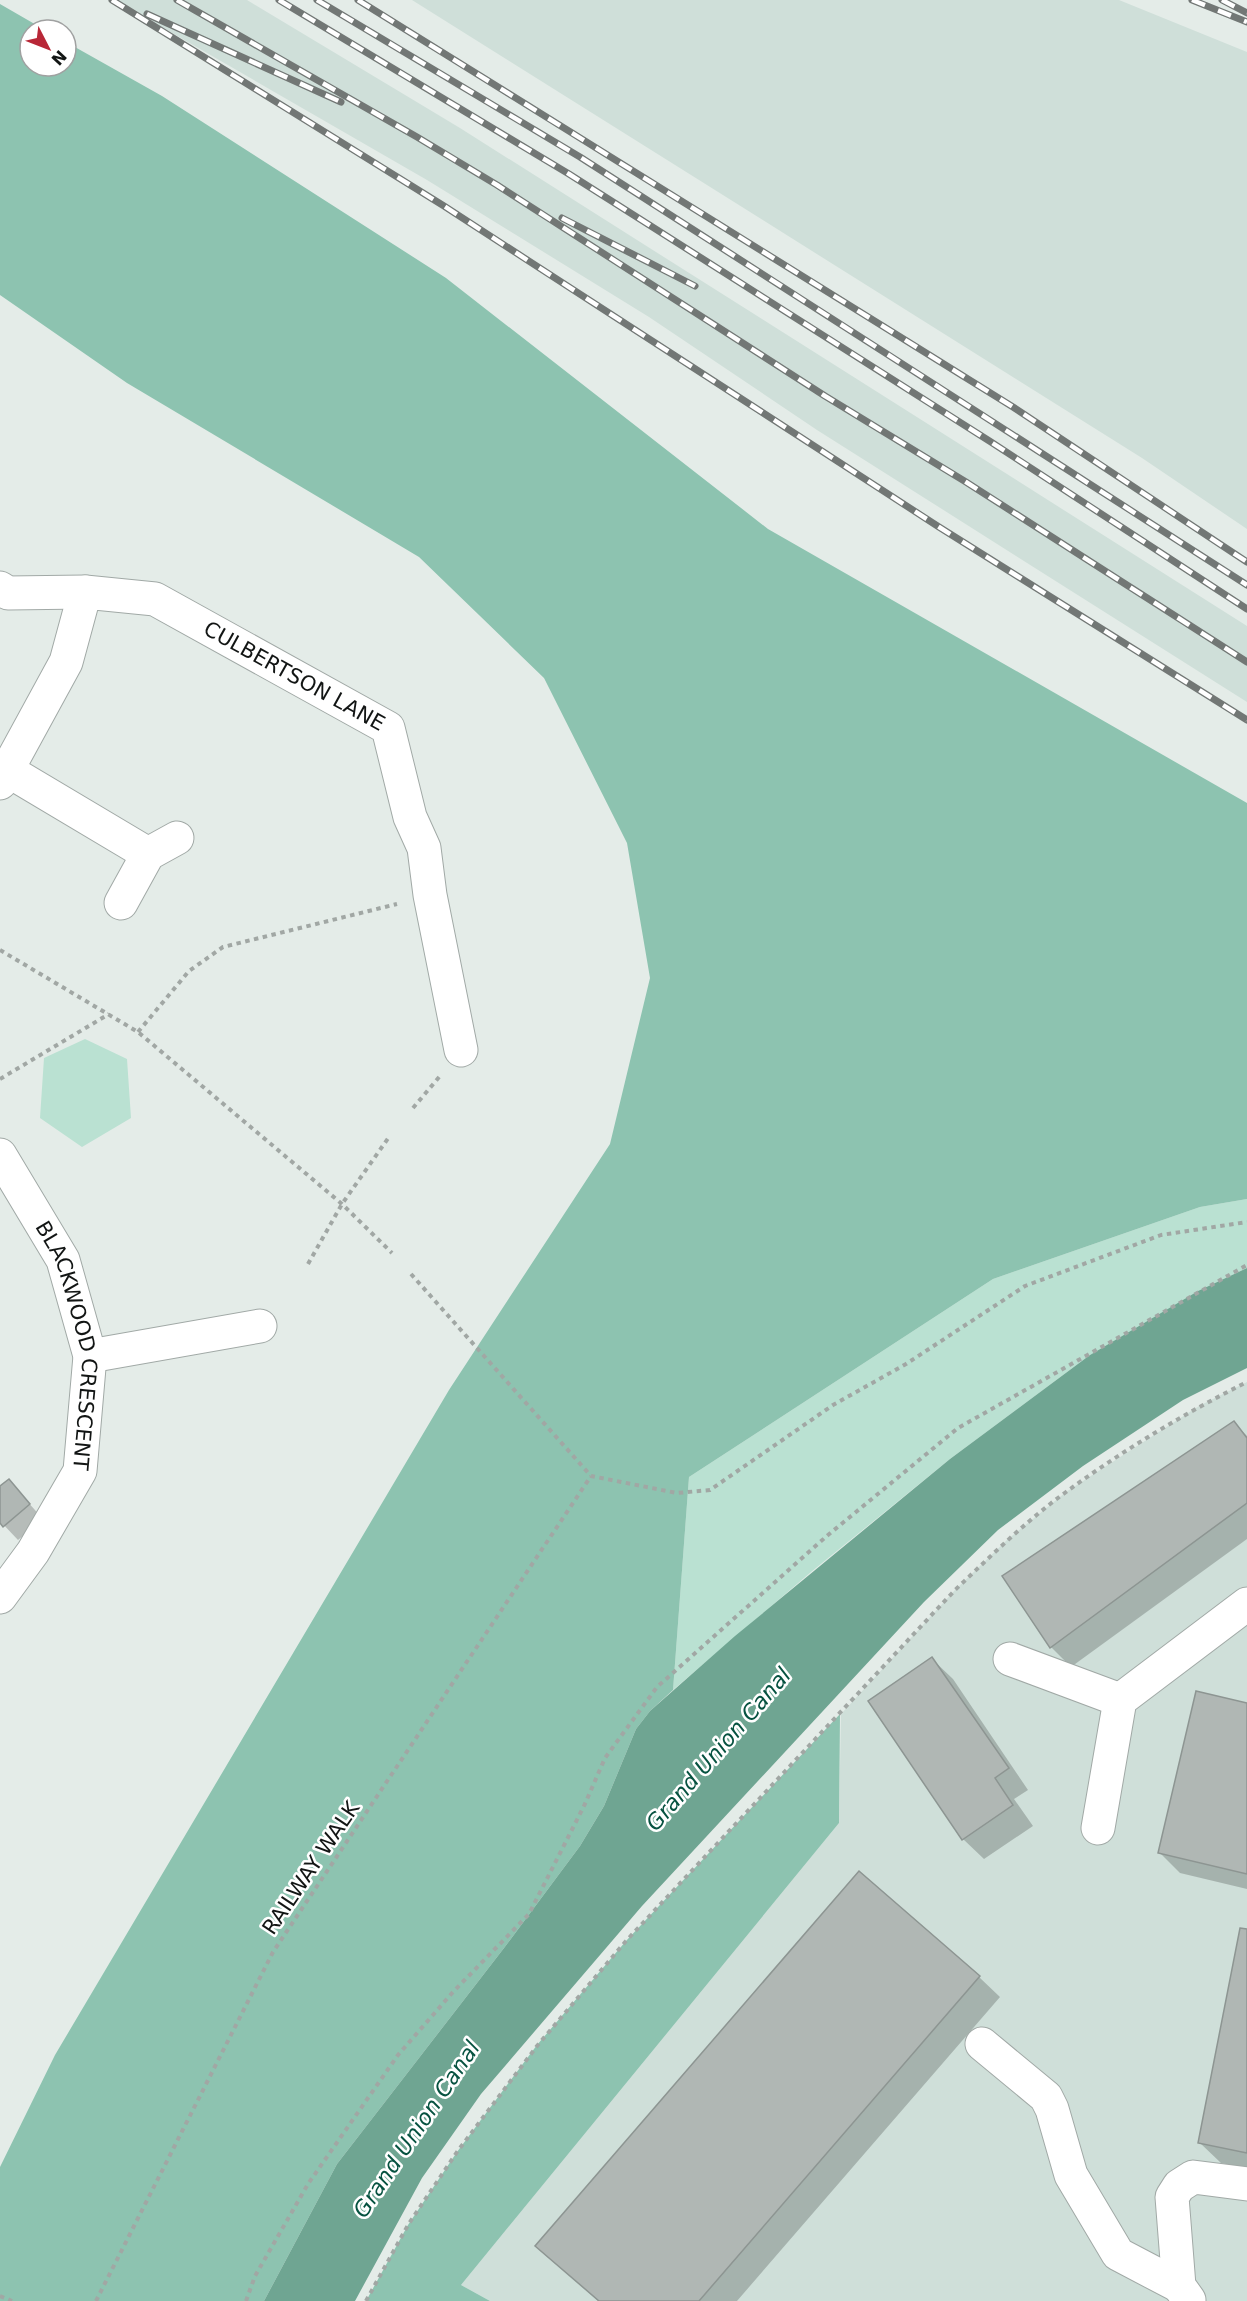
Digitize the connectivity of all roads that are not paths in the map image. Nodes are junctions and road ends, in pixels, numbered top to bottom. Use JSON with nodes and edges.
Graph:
{"nodes":[{"id":1,"x":0,"y":588,"type":"edge"},
{"id":2,"x":85,"y":592,"type":"junction"},
{"id":3,"x":5,"y":767,"type":"edge"},
{"id":4,"x":177,"y":838,"type":"dead end"},
{"id":5,"x":148,"y":854,"type":"junction"},
{"id":6,"x":120,"y":903,"type":"dead end"},
{"id":7,"x":461,"y":1050,"type":"dead end"},
{"id":8,"x":0,"y":1155,"type":"edge"},
{"id":9,"x":260,"y":1326,"type":"dead end"},
{"id":10,"x":90,"y":1356,"type":"junction"},
{"id":11,"x":0,"y":1597,"type":"edge"},
{"id":12,"x":1247,"y":1604,"type":"edge"},
{"id":13,"x":1010,"y":1659,"type":"dead end"},
{"id":14,"x":1120,"y":1700,"type":"junction"},
{"id":15,"x":1098,"y":1828,"type":"dead end"},
{"id":16,"x":982,"y":2044,"type":"dead end"},
{"id":17,"x":1247,"y":2184,"type":"edge"},
{"id":18,"x":1184,"y":2293,"type":"edge"}],
"edges":[{"from":1,"to":2,"type":"street","name":"CULBERTSON LANE"},
{"from":2,"to":3,"type":"street"},
{"from":2,"to":7,"type":"street","name":"CULBERTSON LANE"},
{"from":3,"to":5,"type":"street"},
{"from":4,"to":5,"type":"street"},
{"from":5,"to":6,"type":"street"},
{"from":8,"to":10,"type":"street","name":"BLACKWOOD CRESCENT"},
{"from":9,"to":10,"type":"street"},
{"from":10,"to":11,"type":"street","name":"BLACKWOOD CRESCENT"},
{"from":12,"to":14,"type":"street"},
{"from":13,"to":14,"type":"street"},
{"from":14,"to":15,"type":"street"},
{"from":16,"to":18,"type":"street"},
{"from":17,"to":18,"type":"street"}]}
